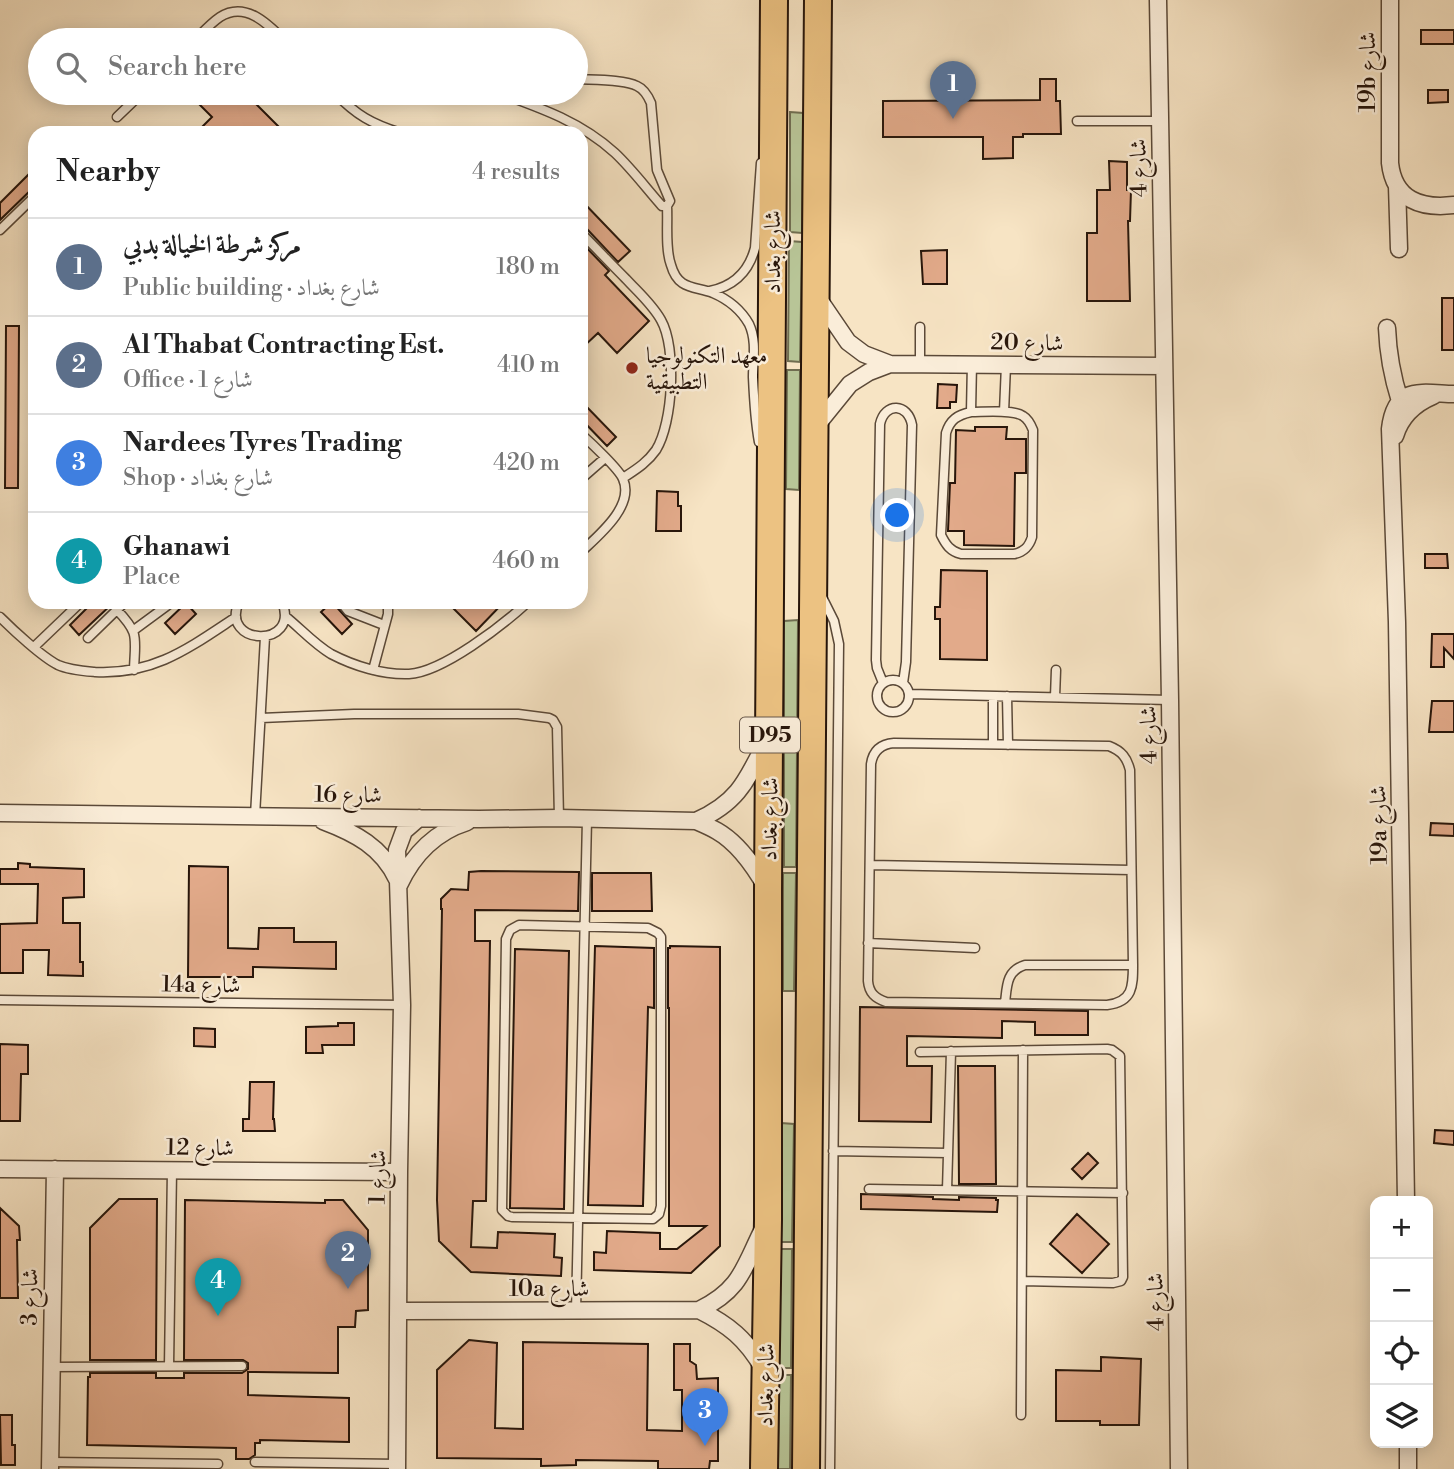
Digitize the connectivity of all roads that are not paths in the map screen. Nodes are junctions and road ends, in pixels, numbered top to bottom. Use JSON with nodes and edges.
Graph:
{"nodes":[{"id":1,"x":774,"y":0,"type":"edge"},
{"id":2,"x":818,"y":0,"type":"edge"},
{"id":3,"x":1158,"y":0,"type":"edge"},
{"id":4,"x":1390,"y":0,"type":"edge"},
{"id":5,"x":208,"y":28,"type":"edge"},
{"id":6,"x":270,"y":28,"type":"edge"},
{"id":7,"x":588,"y":80,"type":"edge"},
{"id":8,"x":130,"y":105,"type":"edge"},
{"id":9,"x":349,"y":105,"type":"edge"},
{"id":10,"x":534,"y":105,"type":"edge"},
{"id":11,"x":773,"y":113,"type":"junction"},
{"id":12,"x":117,"y":117,"type":"dead end"},
{"id":13,"x":1077,"y":121,"type":"dead end"},
{"id":14,"x":1160,"y":121,"type":"junction"},
{"id":15,"x":378,"y":126,"type":"edge"},
{"id":16,"x":578,"y":126,"type":"edge"},
{"id":17,"x":588,"y":132,"type":"edge"},
{"id":18,"x":1390,"y":144,"type":"junction"},
{"id":19,"x":1397,"y":186,"type":"junction"},
{"id":20,"x":28,"y":203,"type":"edge"},
{"id":21,"x":1454,"y":204,"type":"edge"},
{"id":22,"x":667,"y":206,"type":"junction"},
{"id":23,"x":0,"y":230,"type":"edge"},
{"id":24,"x":588,"y":240,"type":"edge"},
{"id":25,"x":1399,"y":249,"type":"dead end"},
{"id":26,"x":707,"y":291,"type":"junction"},
{"id":27,"x":815,"y":292,"type":"junction"},
{"id":28,"x":920,"y":327,"type":"dead end"},
{"id":29,"x":1387,"y":328,"type":"dead end"},
{"id":30,"x":972,"y":363,"type":"junction"},
{"id":31,"x":890,"y":364,"type":"junction"},
{"id":32,"x":920,"y":364,"type":"junction"},
{"id":33,"x":1006,"y":365,"type":"junction"},
{"id":34,"x":1164,"y":366,"type":"junction"},
{"id":35,"x":1448,"y":394,"type":"edge"},
{"id":36,"x":1401,"y":401,"type":"junction"},
{"id":37,"x":971,"y":412,"type":"junction"},
{"id":38,"x":1004,"y":412,"type":"junction"},
{"id":39,"x":814,"y":428,"type":"junction"},
{"id":40,"x":588,"y":441,"type":"edge"},
{"id":41,"x":1392,"y":449,"type":"junction"},
{"id":42,"x":605,"y":458,"type":"junction"},
{"id":43,"x":588,"y":474,"type":"edge"},
{"id":44,"x":623,"y":478,"type":"junction"},
{"id":45,"x":772,"y":494,"type":"junction"},
{"id":46,"x":588,"y":545,"type":"edge"},
{"id":47,"x":813,"y":581,"type":"junction"},
{"id":48,"x":74,"y":609,"type":"edge"},
{"id":49,"x":164,"y":609,"type":"edge"},
{"id":50,"x":237,"y":609,"type":"edge"},
{"id":51,"x":284,"y":609,"type":"edge"},
{"id":52,"x":346,"y":609,"type":"edge"},
{"id":53,"x":388,"y":609,"type":"edge"},
{"id":54,"x":521,"y":609,"type":"edge"},
{"id":55,"x":117,"y":610,"type":"joint"},
{"id":56,"x":285,"y":616,"type":"junction"},
{"id":57,"x":0,"y":617,"type":"edge"},
{"id":58,"x":236,"y":617,"type":"junction"},
{"id":59,"x":384,"y":625,"type":"junction"},
{"id":60,"x":134,"y":630,"type":"junction"},
{"id":61,"x":265,"y":637,"type":"junction"},
{"id":62,"x":88,"y":638,"type":"dead end"},
{"id":63,"x":34,"y":647,"type":"junction"},
{"id":64,"x":134,"y":670,"type":"junction"},
{"id":65,"x":373,"y":670,"type":"junction"},
{"id":66,"x":1056,"y":670,"type":"dead end"},
{"id":67,"x":883,"y":683,"type":"junction"},
{"id":68,"x":903,"y":683,"type":"junction"},
{"id":69,"x":910,"y":694,"type":"junction"},
{"id":70,"x":993,"y":696,"type":"junction"},
{"id":71,"x":1007,"y":696,"type":"junction"},
{"id":72,"x":1055,"y":697,"type":"junction"},
{"id":73,"x":1170,"y":700,"type":"junction"},
{"id":74,"x":261,"y":718,"type":"junction"},
{"id":75,"x":769,"y":734,"type":"junction"},
{"id":76,"x":993,"y":744,"type":"junction"},
{"id":77,"x":1008,"y":745,"type":"junction"},
{"id":78,"x":0,"y":813,"type":"edge"},
{"id":79,"x":255,"y":816,"type":"junction"},
{"id":80,"x":311,"y":817,"type":"junction"},
{"id":81,"x":419,"y":818,"type":"junction"},
{"id":82,"x":559,"y":818,"type":"junction"},
{"id":83,"x":479,"y":819,"type":"junction"},
{"id":84,"x":587,"y":820,"type":"junction"},
{"id":85,"x":696,"y":821,"type":"junction"},
{"id":86,"x":870,"y":865,"type":"junction"},
{"id":87,"x":1132,"y":870,"type":"junction"},
{"id":88,"x":399,"y":885,"type":"junction"},
{"id":89,"x":768,"y":891,"type":"junction"},
{"id":90,"x":584,"y":927,"type":"junction"},
{"id":91,"x":869,"y":943,"type":"junction"},
{"id":92,"x":975,"y":948,"type":"dead end"},
{"id":93,"x":1133,"y":965,"type":"junction"},
{"id":94,"x":0,"y":1000,"type":"edge"},
{"id":95,"x":1005,"y":1003,"type":"junction"},
{"id":96,"x":402,"y":1005,"type":"junction"},
{"id":97,"x":1023,"y":1050,"type":"junction"},
{"id":98,"x":951,"y":1051,"type":"junction"},
{"id":99,"x":920,"y":1052,"type":"dead end"},
{"id":100,"x":833,"y":1151,"type":"junction"},
{"id":101,"x":948,"y":1153,"type":"junction"},
{"id":102,"x":0,"y":1168,"type":"edge"},
{"id":103,"x":55,"y":1169,"type":"junction"},
{"id":104,"x":172,"y":1170,"type":"junction"},
{"id":105,"x":399,"y":1172,"type":"junction"},
{"id":106,"x":869,"y":1189,"type":"dead end"},
{"id":107,"x":947,"y":1190,"type":"junction"},
{"id":108,"x":1023,"y":1191,"type":"junction"},
{"id":109,"x":1123,"y":1193,"type":"junction"},
{"id":110,"x":1406,"y":1196,"type":"edge"},
{"id":111,"x":578,"y":1218,"type":"junction"},
{"id":112,"x":768,"y":1220,"type":"junction"},
{"id":113,"x":1022,"y":1281,"type":"junction"},
{"id":114,"x":699,"y":1310,"type":"junction"},
{"id":115,"x":399,"y":1311,"type":"junction"},
{"id":116,"x":576,"y":1311,"type":"junction"},
{"id":117,"x":169,"y":1366,"type":"junction"},
{"id":118,"x":242,"y":1366,"type":"dead end"},
{"id":119,"x":51,"y":1367,"type":"junction"},
{"id":120,"x":766,"y":1372,"type":"junction"},
{"id":121,"x":1021,"y":1415,"type":"dead end"},
{"id":122,"x":1408,"y":1448,"type":"edge"},
{"id":123,"x":255,"y":1462,"type":"dead end"},
{"id":124,"x":218,"y":1464,"type":"dead end"},
{"id":125,"x":50,"y":1466,"type":"edge"},
{"id":126,"x":398,"y":1466,"type":"edge"},
{"id":127,"x":764,"y":1469,"type":"edge"},
{"id":128,"x":806,"y":1469,"type":"edge"},
{"id":129,"x":830,"y":1469,"type":"edge"},
{"id":130,"x":1179,"y":1469,"type":"edge"},
{"id":131,"x":1408,"y":1469,"type":"edge"}],
"edges":[{"from":1,"to":11,"type":"main road","name":"شارع بغداد","number":"D95"},
{"from":2,"to":27,"type":"main road","name":"شارع بغداد","number":"D95"},
{"from":3,"to":14,"type":"street","name":"شارع 4"},
{"from":4,"to":18,"type":"street","name":"19b شارع"},
{"from":5,"to":6,"type":"lane"},
{"from":7,"to":22,"type":"lane"},
{"from":8,"to":12,"type":"lane"},
{"from":9,"to":15,"type":"lane"},
{"from":10,"to":16,"type":"lane"},
{"from":11,"to":26,"type":"lane"},
{"from":11,"to":45,"type":"main road","name":"شارع بغداد","number":"D95"},
{"from":13,"to":14,"type":"lane"},
{"from":14,"to":34,"type":"street","name":"شارع 4"},
{"from":17,"to":22,"type":"lane"},
{"from":18,"to":19,"type":"street"},
{"from":18,"to":21,"type":"street"},
{"from":19,"to":21,"type":"street"},
{"from":19,"to":25,"type":"street"},
{"from":20,"to":23,"type":"lane"},
{"from":22,"to":26,"type":"lane"},
{"from":24,"to":44,"type":"lane"},
{"from":26,"to":45,"type":"lane"},
{"from":27,"to":31,"type":"street","name":"شارع 20"},
{"from":27,"to":39,"type":"main road","name":"شارع بغداد","number":"D95"},
{"from":28,"to":32,"type":"lane"},
{"from":29,"to":36,"type":"street"},
{"from":30,"to":32,"type":"street","name":"شارع 20"},
{"from":30,"to":33,"type":"street","name":"شارع 20"},
{"from":30,"to":37,"type":"lane"},
{"from":31,"to":32,"type":"street","name":"شارع 20"},
{"from":31,"to":39,"type":"street","name":"شارع 20"},
{"from":33,"to":34,"type":"street","name":"شارع 20"},
{"from":33,"to":38,"type":"lane"},
{"from":34,"to":73,"type":"street","name":"شارع 4"},
{"from":35,"to":36,"type":"street"},
{"from":35,"to":41,"type":"street"},
{"from":36,"to":41,"type":"street","name":"19a شارع"},
{"from":37,"to":38,"type":"lane"},
{"from":37,"to":38,"type":"lane"},
{"from":39,"to":47,"type":"main road","name":"شارع بغداد","number":"D95"},
{"from":40,"to":42,"type":"lane"},
{"from":41,"to":110,"type":"street","name":"19a شارع"},
{"from":42,"to":43,"type":"lane"},
{"from":42,"to":44,"type":"lane"},
{"from":44,"to":46,"type":"lane"},
{"from":45,"to":75,"type":"main road","name":"شارع بغداد","number":"D95"},
{"from":47,"to":100,"type":"lane"},
{"from":47,"to":128,"type":"main road","name":"شارع بغداد","number":"D95"},
{"from":48,"to":63,"type":"lane"},
{"from":49,"to":60,"type":"lane"},
{"from":50,"to":58,"type":"lane"},
{"from":51,"to":56,"type":"lane"},
{"from":52,"to":59,"type":"lane"},
{"from":53,"to":59,"type":"lane"},
{"from":54,"to":65,"type":"lane"},
{"from":55,"to":60,"type":"lane"},
{"from":55,"to":62,"type":"lane"},
{"from":56,"to":61,"type":"lane"},
{"from":56,"to":65,"type":"lane"},
{"from":57,"to":63,"type":"lane"},
{"from":58,"to":61,"type":"lane"},
{"from":58,"to":64,"type":"lane"},
{"from":59,"to":65,"type":"lane"},
{"from":60,"to":64,"type":"lane"},
{"from":61,"to":74,"type":"lane"},
{"from":63,"to":64,"type":"lane"},
{"from":66,"to":72,"type":"lane"},
{"from":67,"to":68,"type":"lane"},
{"from":67,"to":68,"type":"lane"},
{"from":67,"to":69,"type":"lane"},
{"from":68,"to":69,"type":"lane"},
{"from":69,"to":70,"type":"lane"},
{"from":70,"to":71,"type":"lane"},
{"from":70,"to":76,"type":"lane"},
{"from":71,"to":72,"type":"lane"},
{"from":71,"to":77,"type":"lane"},
{"from":72,"to":73,"type":"lane"},
{"from":73,"to":130,"type":"street","name":"شارع 4"},
{"from":74,"to":79,"type":"lane"},
{"from":74,"to":82,"type":"lane"},
{"from":75,"to":85,"type":"street"},
{"from":75,"to":89,"type":"main road","name":"شارع بغداد","number":"D95"},
{"from":76,"to":77,"type":"lane"},
{"from":76,"to":86,"type":"lane"},
{"from":77,"to":87,"type":"lane"},
{"from":78,"to":79,"type":"street","name":"شارع 16"},
{"from":79,"to":80,"type":"street","name":"شارع 16"},
{"from":80,"to":81,"type":"street","name":"شارع 16"},
{"from":80,"to":88,"type":"street"},
{"from":81,"to":83,"type":"street","name":"شارع 16"},
{"from":81,"to":88,"type":"street","name":"شارع 1"},
{"from":82,"to":83,"type":"street","name":"شارع 16"},
{"from":82,"to":84,"type":"street","name":"شارع 16"},
{"from":83,"to":88,"type":"street"},
{"from":84,"to":85,"type":"street","name":"شارع 16"},
{"from":84,"to":90,"type":"lane"},
{"from":85,"to":89,"type":"street","name":"شارع 16"},
{"from":86,"to":87,"type":"lane"},
{"from":86,"to":91,"type":"lane"},
{"from":87,"to":93,"type":"lane"},
{"from":88,"to":96,"type":"street","name":"شارع 1"},
{"from":89,"to":112,"type":"main road","name":"شارع بغداد","number":"D95"},
{"from":90,"to":111,"type":"lane"},
{"from":90,"to":111,"type":"lane"},
{"from":90,"to":111,"type":"lane"},
{"from":91,"to":92,"type":"lane"},
{"from":91,"to":95,"type":"lane"},
{"from":93,"to":95,"type":"lane"},
{"from":93,"to":95,"type":"lane"},
{"from":94,"to":96,"type":"lane","name":"14a شارع"},
{"from":96,"to":105,"type":"street","name":"شارع 1"},
{"from":97,"to":98,"type":"lane"},
{"from":97,"to":108,"type":"lane"},
{"from":97,"to":109,"type":"lane"},
{"from":98,"to":99,"type":"lane"},
{"from":98,"to":101,"type":"lane"},
{"from":100,"to":101,"type":"lane"},
{"from":100,"to":129,"type":"lane"},
{"from":101,"to":107,"type":"lane"},
{"from":102,"to":103,"type":"street","name":"شارع 12"},
{"from":103,"to":104,"type":"street","name":"شارع 12"},
{"from":103,"to":119,"type":"street","name":"شارع 3"},
{"from":104,"to":105,"type":"street","name":"شارع 12"},
{"from":104,"to":117,"type":"lane"},
{"from":105,"to":115,"type":"street","name":"شارع 1"},
{"from":106,"to":107,"type":"lane"},
{"from":107,"to":108,"type":"lane"},
{"from":108,"to":109,"type":"lane"},
{"from":108,"to":113,"type":"lane"},
{"from":109,"to":113,"type":"lane"},
{"from":111,"to":116,"type":"lane"},
{"from":112,"to":114,"type":"street"},
{"from":112,"to":120,"type":"main road","name":"شارع بغداد","number":"D95"},
{"from":113,"to":121,"type":"lane"},
{"from":114,"to":116,"type":"street","name":"10a شارع"},
{"from":114,"to":120,"type":"street"},
{"from":115,"to":116,"type":"street","name":"10a شارع"},
{"from":115,"to":126,"type":"street","name":"شارع 1"},
{"from":117,"to":118,"type":"lane"},
{"from":117,"to":119,"type":"lane"},
{"from":119,"to":125,"type":"street","name":"شارع 3"},
{"from":120,"to":127,"type":"main road","name":"شارع بغداد","number":"D95"},
{"from":122,"to":131,"type":"street"},
{"from":123,"to":126,"type":"lane"},
{"from":124,"to":125,"type":"lane"}]}
